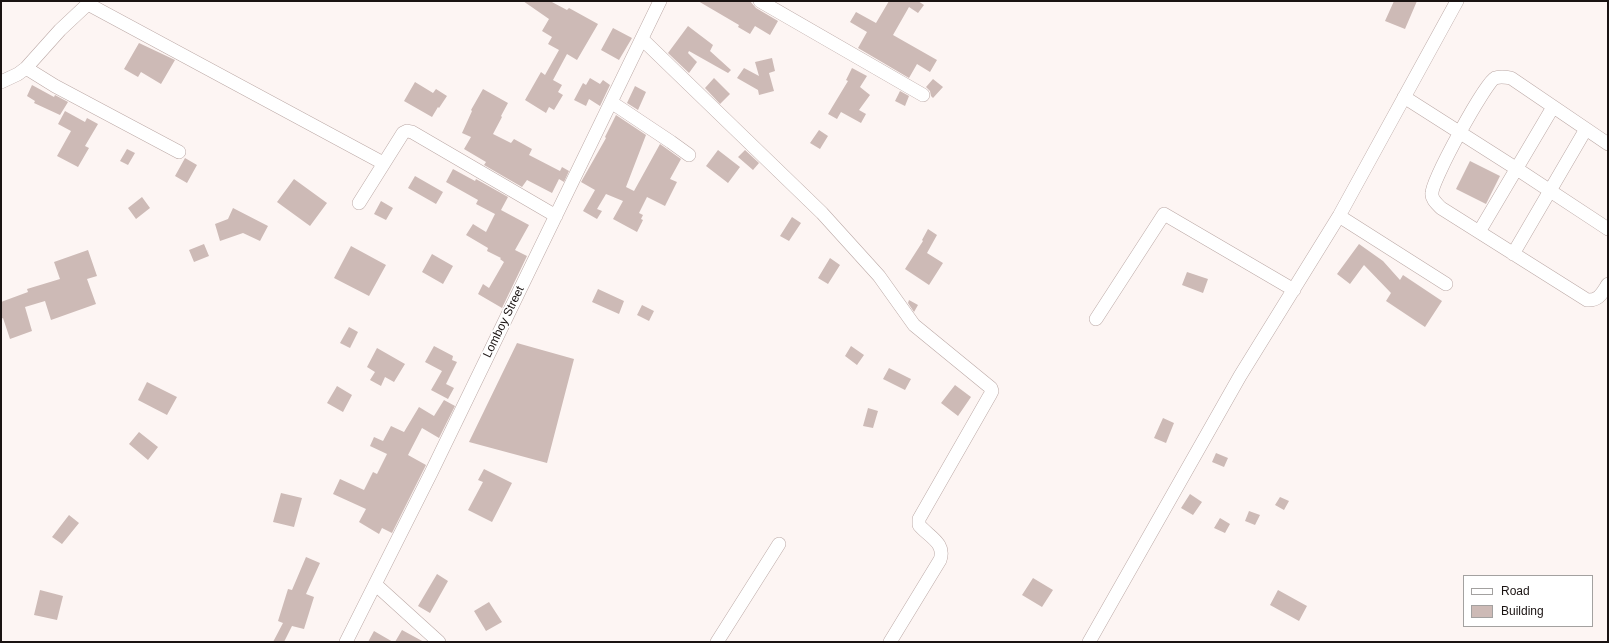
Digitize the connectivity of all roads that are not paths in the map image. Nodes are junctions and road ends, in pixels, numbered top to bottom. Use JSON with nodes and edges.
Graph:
{"nodes":[{"id":1,"x":660,"y":1,"type":"edge"},
{"id":2,"x":760,"y":1,"type":"edge"},
{"id":3,"x":1457,"y":1,"type":"edge"},
{"id":4,"x":90,"y":2,"type":"edge"},
{"id":5,"x":642,"y":39,"type":"junction"},
{"id":6,"x":26,"y":68,"type":"junction"},
{"id":7,"x":1,"y":82,"type":"edge"},
{"id":8,"x":923,"y":95,"type":"dead end"},
{"id":9,"x":1404,"y":97,"type":"junction"},
{"id":10,"x":611,"y":102,"type":"junction"},
{"id":11,"x":1553,"y":107,"type":"junction"},
{"id":12,"x":1586,"y":129,"type":"junction"},
{"id":13,"x":1460,"y":132,"type":"junction"},
{"id":14,"x":1608,"y":144,"type":"edge"},
{"id":15,"x":180,"y":152,"type":"dead end"},
{"id":16,"x":689,"y":155,"type":"dead end"},
{"id":17,"x":384,"y":163,"type":"junction"},
{"id":18,"x":1517,"y":169,"type":"junction"},
{"id":19,"x":1549,"y":190,"type":"junction"},
{"id":20,"x":359,"y":203,"type":"dead end"},
{"id":21,"x":556,"y":216,"type":"junction"},
{"id":22,"x":1340,"y":216,"type":"junction"},
{"id":23,"x":1608,"y":229,"type":"edge"},
{"id":24,"x":1479,"y":232,"type":"junction"},
{"id":25,"x":1513,"y":254,"type":"junction"},
{"id":26,"x":1446,"y":284,"type":"dead end"},
{"id":27,"x":1608,"y":284,"type":"edge"},
{"id":28,"x":1294,"y":290,"type":"junction"},
{"id":29,"x":1096,"y":319,"type":"dead end"},
{"id":30,"x":778,"y":544,"type":"dead end"},
{"id":31,"x":375,"y":584,"type":"junction"},
{"id":32,"x":346,"y":642,"type":"edge"},
{"id":33,"x":438,"y":642,"type":"edge"},
{"id":34,"x":717,"y":642,"type":"edge"},
{"id":35,"x":890,"y":642,"type":"edge"},
{"id":36,"x":1089,"y":642,"type":"edge"}],
"edges":[{"from":1,"to":5,"type":"street","name":"Lomboy Street"},
{"from":2,"to":8,"type":"street"},
{"from":3,"to":9,"type":"street"},
{"from":4,"to":6,"type":"street"},
{"from":4,"to":17,"type":"street"},
{"from":5,"to":10,"type":"street","name":"Lomboy Street"},
{"from":5,"to":35,"type":"street"},
{"from":6,"to":7,"type":"street"},
{"from":6,"to":15,"type":"street"},
{"from":9,"to":13,"type":"street"},
{"from":9,"to":22,"type":"street"},
{"from":10,"to":16,"type":"street"},
{"from":10,"to":21,"type":"street","name":"Lomboy Street"},
{"from":11,"to":12,"type":"street"},
{"from":11,"to":13,"type":"street"},
{"from":11,"to":18,"type":"street"},
{"from":12,"to":14,"type":"street"},
{"from":12,"to":19,"type":"street"},
{"from":13,"to":18,"type":"street"},
{"from":13,"to":24,"type":"street"},
{"from":17,"to":20,"type":"street"},
{"from":17,"to":21,"type":"street"},
{"from":18,"to":19,"type":"street"},
{"from":18,"to":24,"type":"street"},
{"from":19,"to":23,"type":"street"},
{"from":19,"to":25,"type":"street"},
{"from":21,"to":31,"type":"street","name":"Lomboy Street"},
{"from":22,"to":26,"type":"street"},
{"from":22,"to":28,"type":"street"},
{"from":24,"to":25,"type":"street"},
{"from":25,"to":27,"type":"street"},
{"from":28,"to":29,"type":"street"},
{"from":28,"to":36,"type":"street"},
{"from":30,"to":34,"type":"street"},
{"from":31,"to":32,"type":"street","name":"Lomboy Street"},
{"from":31,"to":33,"type":"street"}]}
